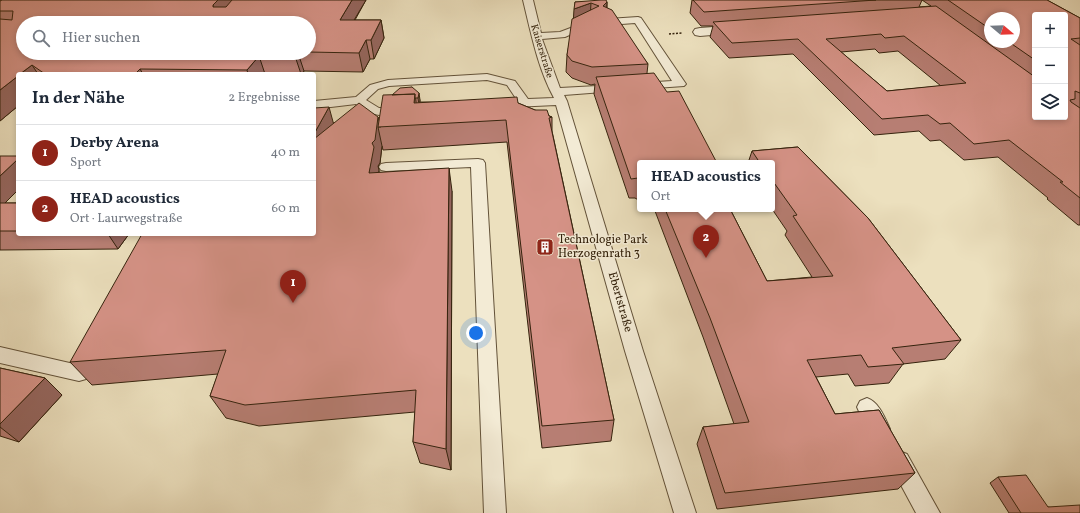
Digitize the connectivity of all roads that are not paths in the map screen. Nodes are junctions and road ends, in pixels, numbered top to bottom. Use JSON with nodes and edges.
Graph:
{"nodes":[{"id":1,"x":528,"y":0,"type":"edge"},
{"id":2,"x":608,"y":22,"type":"edge"},
{"id":3,"x":591,"y":23,"type":"edge"},
{"id":4,"x":754,"y":28,"type":"edge"},
{"id":5,"x":700,"y":32,"type":"road end"},
{"id":6,"x":536,"y":36,"type":"junction"},
{"id":7,"x":558,"y":96,"type":"junction"},
{"id":8,"x":359,"y":100,"type":"junction"},
{"id":9,"x":525,"y":103,"type":"junction"},
{"id":10,"x":316,"y":105,"type":"edge"},
{"id":11,"x":485,"y":105,"type":"edge"},
{"id":12,"x":414,"y":110,"type":"edge"},
{"id":13,"x":386,"y":167,"type":"dead end"},
{"id":14,"x":98,"y":339,"type":"edge"},
{"id":15,"x":0,"y":355,"type":"edge"},
{"id":16,"x":867,"y":407,"type":"dead end"},
{"id":17,"x":495,"y":513,"type":"edge"},
{"id":18,"x":685,"y":513,"type":"edge"},
{"id":19,"x":929,"y":513,"type":"edge"}],
"edges":[{"from":1,"to":6,"type":"lane","name":"Kaiserstraße"},
{"from":2,"to":7,"type":"lane"},
{"from":3,"to":6,"type":"lane"},
{"from":4,"to":5,"type":"street"},
{"from":6,"to":7,"type":"lane","name":"Kaiserstraße"},
{"from":7,"to":9,"type":"lane"},
{"from":7,"to":18,"type":"lane","name":"Ebertstraße"},
{"from":8,"to":9,"type":"lane"},
{"from":8,"to":10,"type":"lane"},
{"from":8,"to":12,"type":"lane"},
{"from":9,"to":11,"type":"lane"},
{"from":13,"to":17,"type":"lane"},
{"from":14,"to":15,"type":"lane"},
{"from":16,"to":19,"type":"lane"}]}
